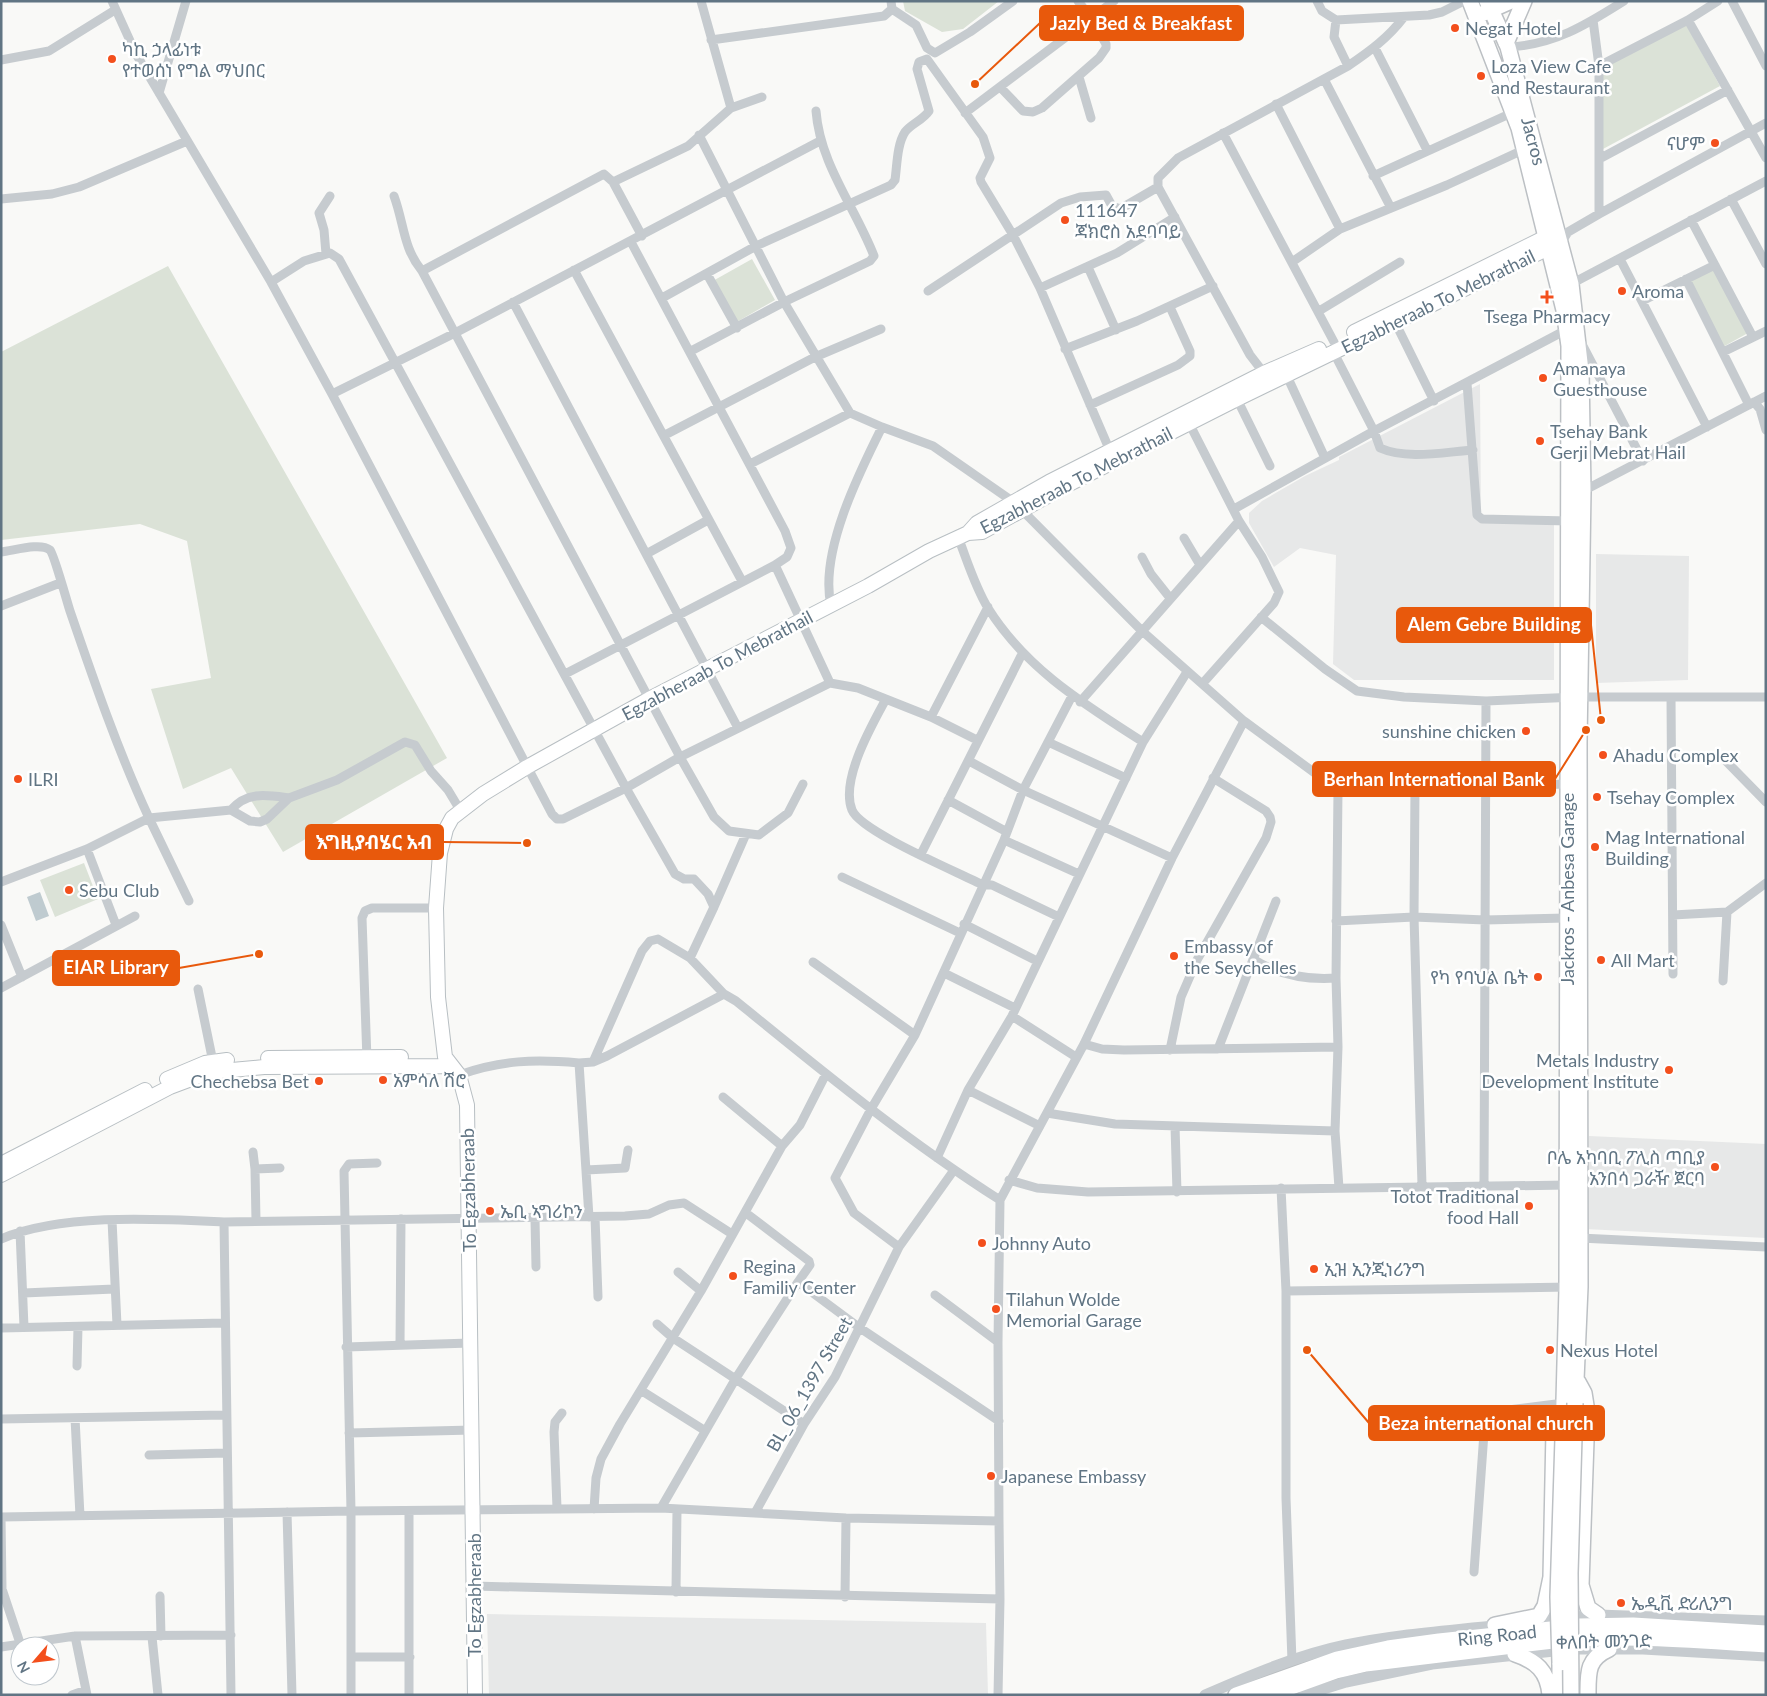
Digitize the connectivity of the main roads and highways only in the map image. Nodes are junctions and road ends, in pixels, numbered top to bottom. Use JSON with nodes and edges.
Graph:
{"nodes":[{"id":1,"x":1470,"y":1,"type":"edge"},
{"id":2,"x":1511,"y":1,"type":"edge"},
{"id":3,"x":1524,"y":1,"type":"edge"},
{"id":4,"x":1489,"y":5,"type":"edge"},
{"id":5,"x":1476,"y":18,"type":"junction"},
{"id":6,"x":1507,"y":45,"type":"junction"},
{"id":7,"x":1520,"y":110,"type":"junction"},
{"id":8,"x":1556,"y":238,"type":"junction"},
{"id":9,"x":1333,"y":347,"type":"junction"},
{"id":10,"x":1268,"y":378,"type":"junction"},
{"id":11,"x":1019,"y":506,"type":"junction"},
{"id":12,"x":1574,"y":698,"type":"junction"},
{"id":13,"x":556,"y":752,"type":"joint"},
{"id":14,"x":1573,"y":1057,"type":"junction"},
{"id":15,"x":367,"y":1061,"type":"junction"},
{"id":16,"x":452,"y":1066,"type":"junction"},
{"id":17,"x":81,"y":1128,"type":"junction"},
{"id":18,"x":1,"y":1164,"type":"edge"},
{"id":19,"x":1,"y":1175,"type":"edge"},
{"id":20,"x":1574,"y":1287,"type":"junction"},
{"id":21,"x":1576,"y":1378,"type":"junction"},
{"id":22,"x":1568,"y":1406,"type":"junction"},
{"id":23,"x":1598,"y":1614,"type":"road end"},
{"id":24,"x":1496,"y":1625,"type":"road end"},
{"id":25,"x":1766,"y":1633,"type":"edge"},
{"id":26,"x":1766,"y":1645,"type":"edge"},
{"id":27,"x":1609,"y":1649,"type":"road end"},
{"id":28,"x":1515,"y":1654,"type":"road end"},
{"id":29,"x":475,"y":1695,"type":"edge"},
{"id":30,"x":1236,"y":1695,"type":"edge"},
{"id":31,"x":1269,"y":1695,"type":"edge"},
{"id":32,"x":1550,"y":1695,"type":"edge"},
{"id":33,"x":1560,"y":1695,"type":"edge"},
{"id":34,"x":1571,"y":1695,"type":"edge"},
{"id":35,"x":1588,"y":1695,"type":"edge"}],
"edges":[{"from":1,"to":5,"type":"main road","name":"Jacros"},
{"from":2,"to":4,"type":"main road"},
{"from":3,"to":6,"type":"main road"},
{"from":4,"to":5,"type":"main road"},
{"from":4,"to":6,"type":"main road","name":"Jacros"},
{"from":5,"to":7,"type":"main road","name":"Jacros"},
{"from":6,"to":7,"type":"main road","name":"Jacros"},
{"from":7,"to":8,"type":"main road","name":"Jacros"},
{"from":7,"to":8,"type":"main road","name":"Jacros"},
{"from":8,"to":9,"type":"main road"},
{"from":8,"to":9,"type":"main road","name":"Egzabheraab To Mebrathail"},
{"from":8,"to":12,"type":"main road","name":"Jackros - Anbesa Garage"},
{"from":8,"to":12,"type":"main road","name":"Jacros"},
{"from":9,"to":10,"type":"main road"},
{"from":9,"to":10,"type":"main road","name":"Egzabheraab To Mebrathail"},
{"from":10,"to":11,"type":"main road","name":"Egzabheraab To Mebrathail"},
{"from":10,"to":11,"type":"main road"},
{"from":11,"to":13,"type":"main road","name":"Egzabheraab To Mebrathail"},
{"from":12,"to":14,"type":"main road"},
{"from":12,"to":14,"type":"main road","name":"Jackros - Anbesa Garage"},
{"from":13,"to":16,"type":"main road","name":"To Egzabheraab"},
{"from":14,"to":20,"type":"main road","name":"Jackros - Anbesa Garage"},
{"from":14,"to":20,"type":"main road"},
{"from":15,"to":16,"type":"main road"},
{"from":15,"to":17,"type":"main road"},
{"from":15,"to":17,"type":"main road"},
{"from":16,"to":29,"type":"main road","name":"To Egzabheraab"},
{"from":17,"to":18,"type":"main road"},
{"from":17,"to":19,"type":"main road"},
{"from":20,"to":21,"type":"main road"},
{"from":20,"to":22,"type":"main road","name":"Jackros - Anbesa Garage"},
{"from":21,"to":22,"type":"main road"},
{"from":21,"to":23,"type":"main road"},
{"from":22,"to":24,"type":"main road"},
{"from":22,"to":33,"type":"main road","bridge":true},
{"from":22,"to":34,"type":"main road","bridge":true},
{"from":25,"to":30,"type":"main road","name":"Ring Road"},
{"from":26,"to":31,"type":"main road","name":"ቀለበት መንገድ"},
{"from":27,"to":35,"type":"main road"},
{"from":28,"to":32,"type":"main road"}]}
